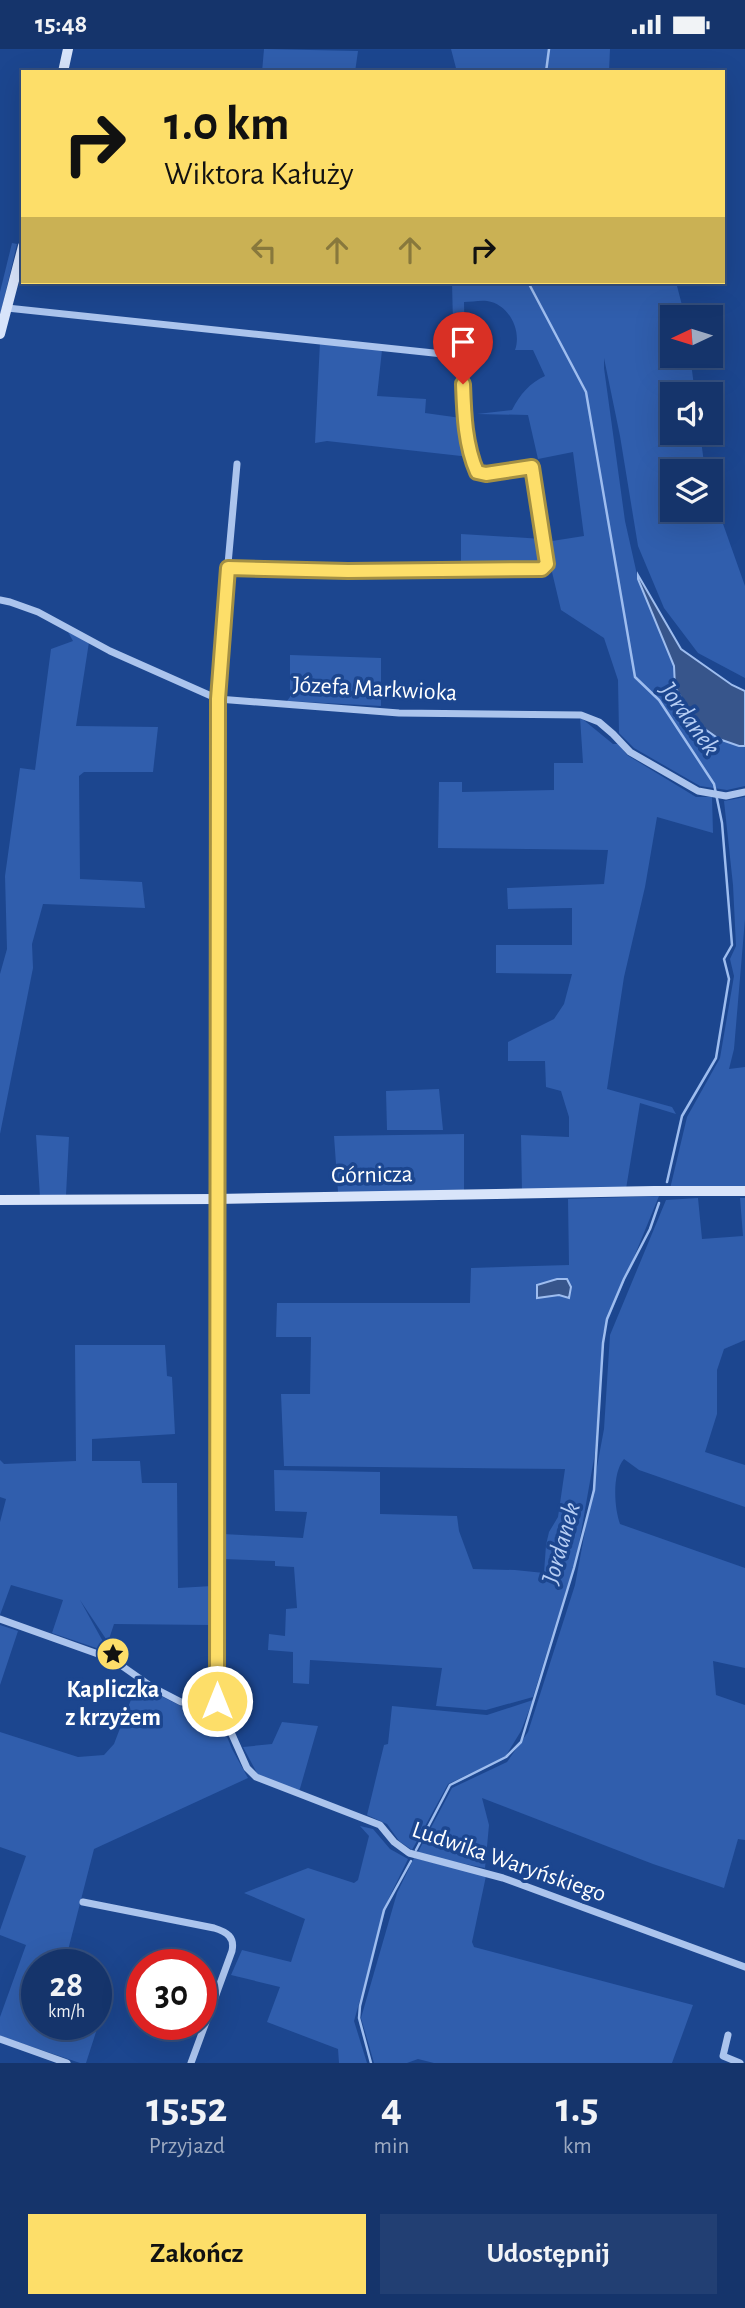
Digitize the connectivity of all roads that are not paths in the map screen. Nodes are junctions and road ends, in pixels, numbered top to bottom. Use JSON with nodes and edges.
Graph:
{"nodes":[{"id":1,"x":68,"y":49,"type":"edge"},
{"id":2,"x":63,"y":70,"type":"edge"},
{"id":3,"x":21,"y":254,"type":"edge"},
{"id":4,"x":7,"y":308,"type":"junction"},
{"id":5,"x":0,"y":334,"type":"edge"},
{"id":6,"x":237,"y":464,"type":"dead end"},
{"id":7,"x":228,"y":568,"type":"junction"},
{"id":8,"x":0,"y":600,"type":"edge"},
{"id":9,"x":218,"y":699,"type":"junction"},
{"id":10,"x":745,"y":792,"type":"edge"},
{"id":11,"x":745,"y":1191,"type":"edge"},
{"id":12,"x":216,"y":1199,"type":"junction"},
{"id":13,"x":0,"y":1200,"type":"edge"},
{"id":14,"x":0,"y":1619,"type":"edge"},
{"id":15,"x":217,"y":1701,"type":"junction"},
{"id":16,"x":83,"y":1902,"type":"dead end"},
{"id":17,"x":745,"y":1967,"type":"edge"},
{"id":18,"x":728,"y":2035,"type":"dead end"},
{"id":19,"x":0,"y":2039,"type":"edge"},
{"id":20,"x":735,"y":2062,"type":"edge"},
{"id":21,"x":67,"y":2063,"type":"edge"},
{"id":22,"x":191,"y":2063,"type":"edge"}],
"edges":[{"from":1,"to":2,"type":"street"},
{"from":3,"to":4,"type":"street"},
{"from":4,"to":5,"type":"street"},
{"from":4,"to":7,"type":"street"},
{"from":6,"to":7,"type":"street"},
{"from":7,"to":9,"type":"street"},
{"from":8,"to":9,"type":"street","name":"Józefa Markwioka"},
{"from":9,"to":10,"type":"street","name":"Józefa Markwioka"},
{"from":9,"to":12,"type":"street"},
{"from":11,"to":12,"type":"street","name":"Górnicza"},
{"from":12,"to":13,"type":"street","name":"Górnicza"},
{"from":12,"to":15,"type":"street"},
{"from":14,"to":15,"type":"street"},
{"from":15,"to":17,"type":"street","name":"Ludwika Waryńskiego"},
{"from":16,"to":22,"type":"street"},
{"from":18,"to":20,"type":"street"},
{"from":19,"to":21,"type":"street"}]}
